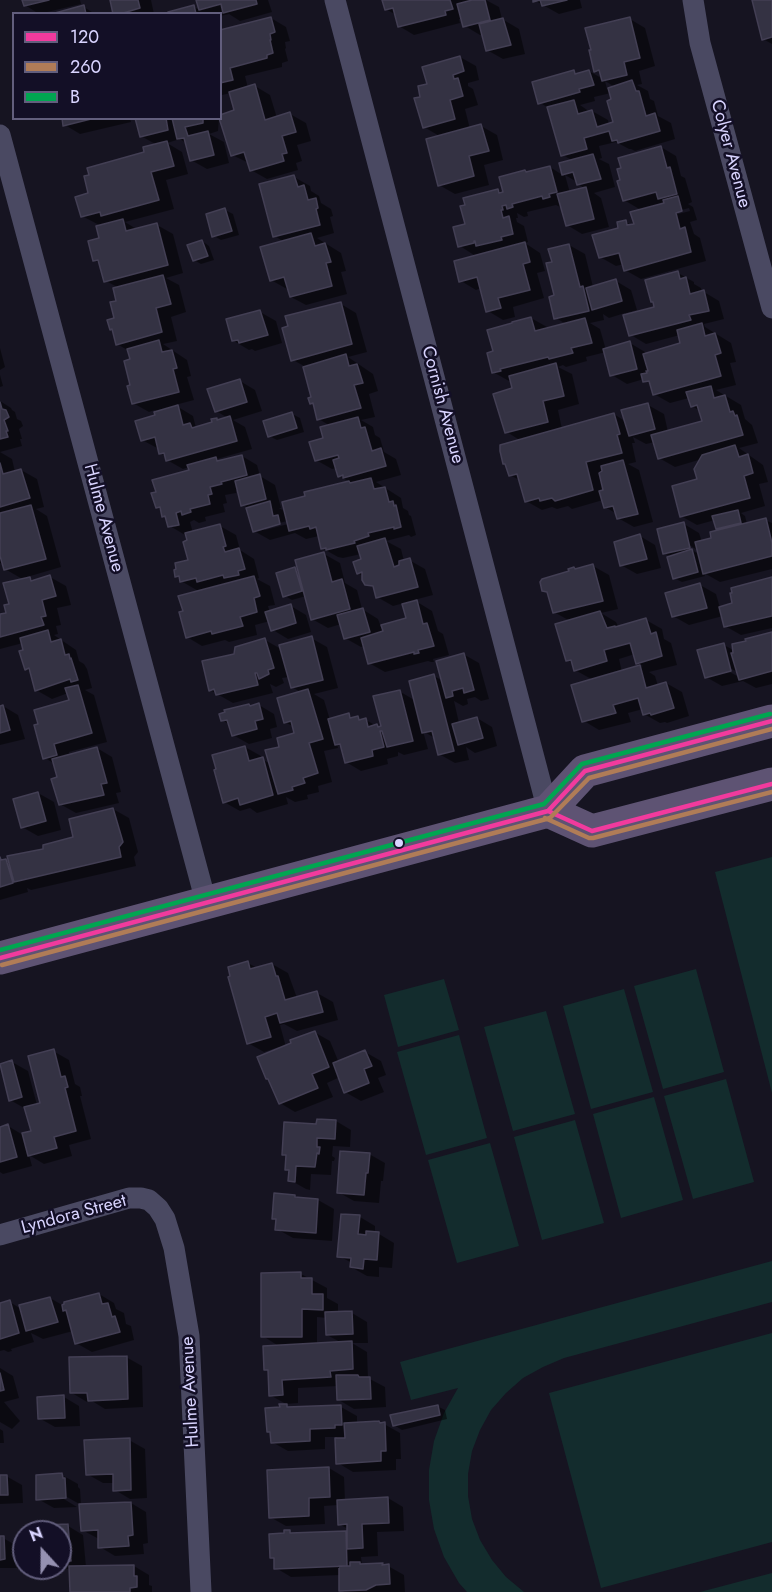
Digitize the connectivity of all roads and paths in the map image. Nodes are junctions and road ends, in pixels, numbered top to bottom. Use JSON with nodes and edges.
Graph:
{"nodes":[{"id":1,"x":335,"y":0,"type":"edge"},
{"id":2,"x":693,"y":0,"type":"edge"},
{"id":3,"x":0,"y":135,"type":"edge"},
{"id":4,"x":772,"y":308,"type":"edge"},
{"id":5,"x":772,"y":722,"type":"edge"},
{"id":6,"x":772,"y":784,"type":"edge"},
{"id":7,"x":548,"y":811,"type":"junction"},
{"id":8,"x":206,"y":902,"type":"junction"},
{"id":9,"x":0,"y":958,"type":"edge"},
{"id":10,"x":149,"y":1200,"type":"joint"},
{"id":11,"x":0,"y":1235,"type":"edge"},
{"id":12,"x":201,"y":1592,"type":"edge"}],
"edges":[{"from":1,"to":7,"type":"street","name":"Cornish Avenue"},
{"from":2,"to":4,"type":"street","name":"Colyer Avenue"},
{"from":3,"to":8,"type":"street","name":"Hulme Avenue"},
{"from":5,"to":7,"type":"main road"},
{"from":6,"to":7,"type":"main road"},
{"from":7,"to":8,"type":"main road"},
{"from":8,"to":9,"type":"main road"},
{"from":10,"to":11,"type":"street","name":"Lyndora Street"},
{"from":10,"to":12,"type":"street","name":"Hulme Avenue"}]}
